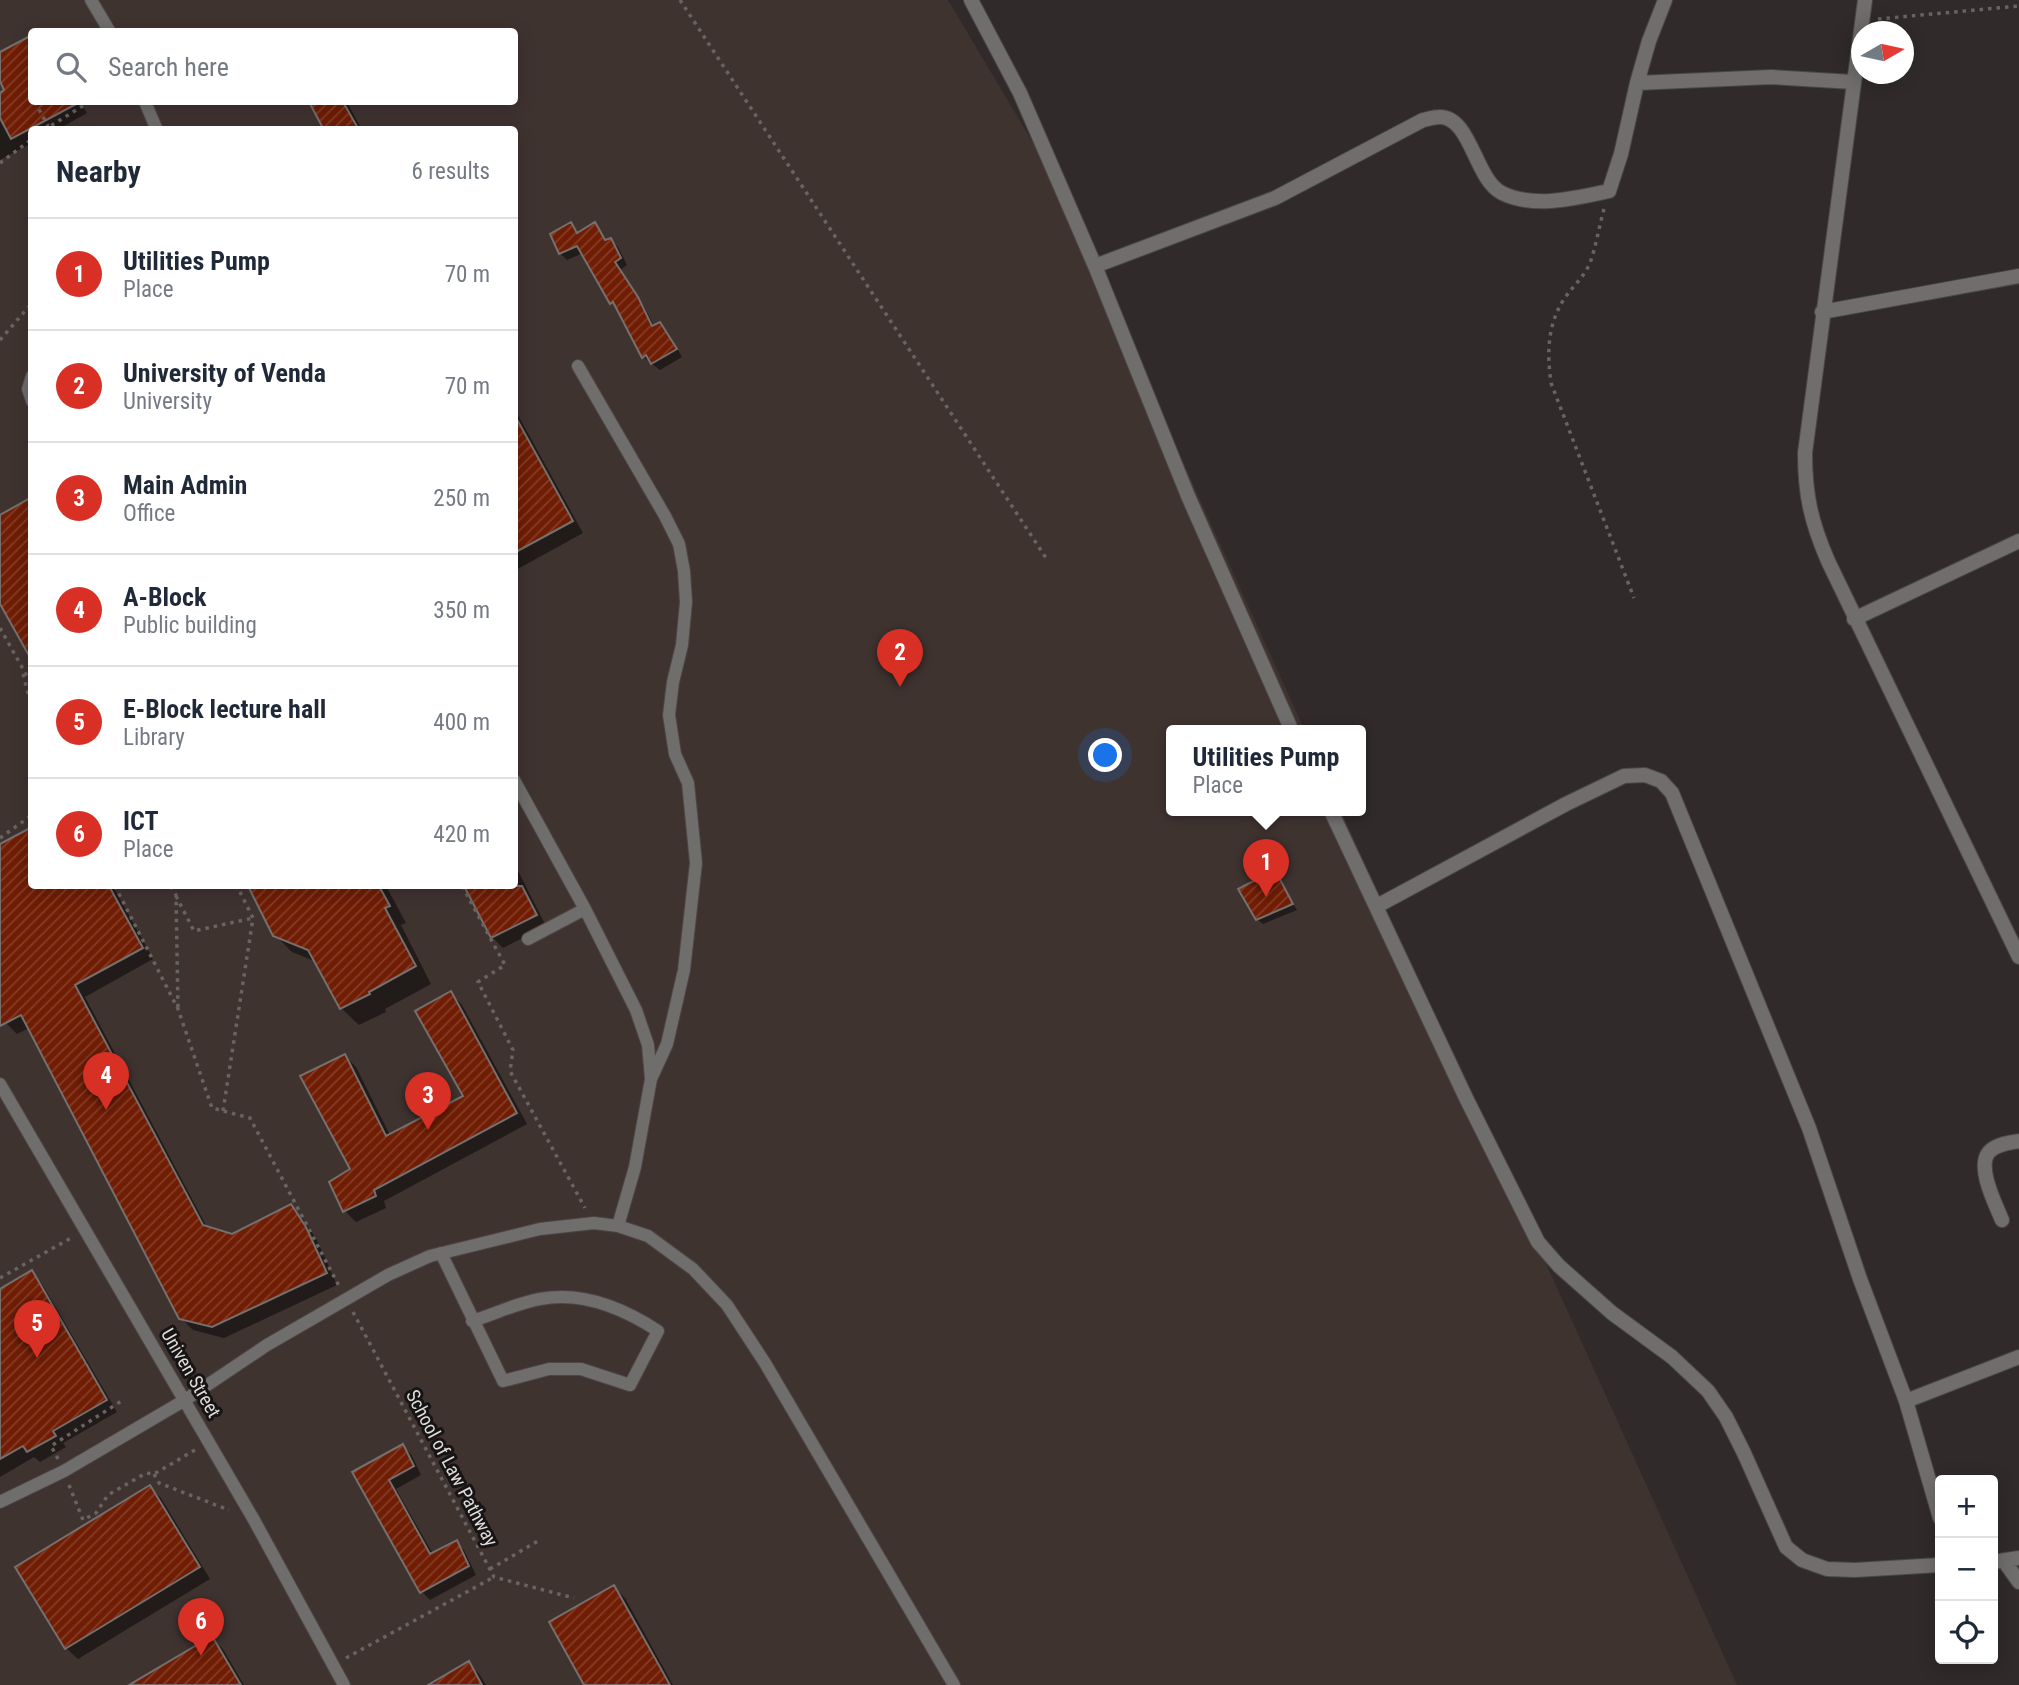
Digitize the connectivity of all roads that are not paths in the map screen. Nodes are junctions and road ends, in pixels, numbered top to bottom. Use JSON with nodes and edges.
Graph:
{"nodes":[{"id":1,"x":91,"y":0,"type":"edge"},
{"id":2,"x":971,"y":0,"type":"edge"},
{"id":3,"x":1665,"y":0,"type":"edge"},
{"id":4,"x":1865,"y":0,"type":"edge"},
{"id":5,"x":1862,"y":21,"type":"edge"},
{"id":6,"x":108,"y":28,"type":"edge"},
{"id":7,"x":1851,"y":82,"type":"edge"},
{"id":8,"x":1637,"y":83,"type":"junction"},
{"id":9,"x":1853,"y":84,"type":"edge"},
{"id":10,"x":146,"y":105,"type":"edge"},
{"id":11,"x":155,"y":126,"type":"edge"},
{"id":12,"x":1095,"y":266,"type":"junction"},
{"id":13,"x":2019,"y":276,"type":"edge"},
{"id":14,"x":1822,"y":312,"type":"junction"},
{"id":15,"x":578,"y":366,"type":"dead end"},
{"id":16,"x":2019,"y":541,"type":"edge"},
{"id":17,"x":1854,"y":619,"type":"junction"},
{"id":18,"x":1289,"y":725,"type":"edge"},
{"id":19,"x":518,"y":787,"type":"edge"},
{"id":20,"x":1333,"y":816,"type":"edge"},
{"id":21,"x":1377,"y":906,"type":"junction"},
{"id":22,"x":585,"y":909,"type":"junction"},
{"id":23,"x":528,"y":939,"type":"dead end"},
{"id":24,"x":2019,"y":957,"type":"edge"},
{"id":25,"x":651,"y":1079,"type":"junction"},
{"id":26,"x":0,"y":1084,"type":"edge"},
{"id":27,"x":2019,"y":1141,"type":"edge"},
{"id":28,"x":2002,"y":1220,"type":"dead end"},
{"id":29,"x":618,"y":1226,"type":"junction"},
{"id":30,"x":441,"y":1253,"type":"junction"},
{"id":31,"x":472,"y":1321,"type":"junction"},
{"id":32,"x":2019,"y":1357,"type":"edge"},
{"id":33,"x":185,"y":1400,"type":"junction"},
{"id":34,"x":1906,"y":1401,"type":"junction"},
{"id":35,"x":1935,"y":1501,"type":"edge"},
{"id":36,"x":0,"y":1502,"type":"edge"},
{"id":37,"x":2019,"y":1558,"type":"edge"},
{"id":38,"x":1998,"y":1562,"type":"edge"},
{"id":39,"x":1935,"y":1565,"type":"edge"},
{"id":40,"x":2019,"y":1582,"type":"edge"},
{"id":41,"x":344,"y":1685,"type":"edge"},
{"id":42,"x":954,"y":1685,"type":"edge"}],
"edges":[{"from":1,"to":6,"type":"lane"},
{"from":2,"to":12,"type":"street"},
{"from":3,"to":8,"type":"street"},
{"from":4,"to":5,"type":"street"},
{"from":7,"to":8,"type":"street"},
{"from":8,"to":12,"type":"street"},
{"from":9,"to":14,"type":"street"},
{"from":10,"to":11,"type":"lane"},
{"from":12,"to":18,"type":"street"},
{"from":13,"to":14,"type":"street"},
{"from":14,"to":17,"type":"street"},
{"from":15,"to":25,"type":"lane"},
{"from":16,"to":17,"type":"street"},
{"from":17,"to":24,"type":"street"},
{"from":19,"to":22,"type":"lane"},
{"from":20,"to":21,"type":"street"},
{"from":21,"to":34,"type":"street"},
{"from":21,"to":39,"type":"street"},
{"from":22,"to":23,"type":"lane"},
{"from":22,"to":25,"type":"lane"},
{"from":25,"to":29,"type":"lane"},
{"from":26,"to":33,"type":"lane","name":"Univen Street"},
{"from":27,"to":28,"type":"street"},
{"from":29,"to":30,"type":"lane"},
{"from":29,"to":42,"type":"lane"},
{"from":30,"to":31,"type":"lane"},
{"from":30,"to":33,"type":"lane"},
{"from":31,"to":31,"type":"lane"},
{"from":32,"to":34,"type":"street"},
{"from":33,"to":36,"type":"lane"},
{"from":33,"to":41,"type":"lane","name":"Univen Street"},
{"from":34,"to":35,"type":"street"},
{"from":37,"to":38,"type":"street"},
{"from":38,"to":40,"type":"street"}]}
